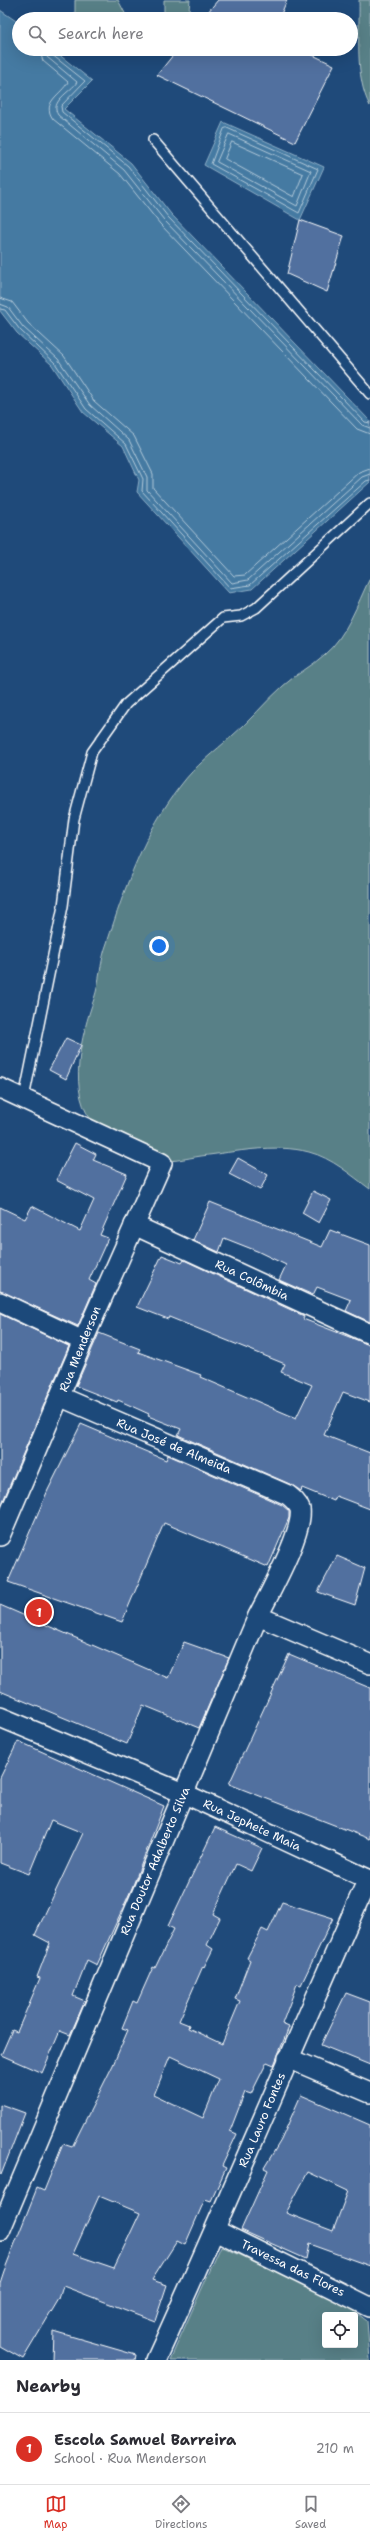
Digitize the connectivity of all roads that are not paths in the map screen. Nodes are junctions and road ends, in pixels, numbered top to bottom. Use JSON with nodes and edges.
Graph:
{"nodes":[{"id":1,"x":153,"y":140,"type":"dead end"},
{"id":2,"x":370,"y":394,"type":"edge"},
{"id":3,"x":370,"y":503,"type":"edge"},
{"id":4,"x":0,"y":1088,"type":"edge"},
{"id":5,"x":24,"y":1098,"type":"junction"},
{"id":6,"x":134,"y":1225,"type":"junction"},
{"id":7,"x":0,"y":1302,"type":"edge"},
{"id":8,"x":370,"y":1334,"type":"edge"},
{"id":9,"x":83,"y":1341,"type":"junction"},
{"id":10,"x":61,"y":1397,"type":"junction"},
{"id":11,"x":288,"y":1495,"type":"joint"},
{"id":12,"x":6,"y":1504,"type":"edge"},
{"id":13,"x":0,"y":1536,"type":"edge"},
{"id":14,"x":258,"y":1616,"type":"junction"},
{"id":15,"x":370,"y":1664,"type":"edge"},
{"id":16,"x":0,"y":1717,"type":"edge"},
{"id":17,"x":183,"y":1793,"type":"junction"},
{"id":18,"x":369,"y":1880,"type":"edge"},
{"id":19,"x":288,"y":2058,"type":"junction"},
{"id":20,"x":370,"y":2093,"type":"edge"},
{"id":21,"x":215,"y":2230,"type":"junction"},
{"id":22,"x":0,"y":2232,"type":"edge"},
{"id":23,"x":370,"y":2307,"type":"edge"},
{"id":24,"x":156,"y":2360,"type":"edge"}],
"edges":[{"from":1,"to":2,"type":"lane"},
{"from":3,"to":5,"type":"lane"},
{"from":4,"to":5,"type":"street"},
{"from":5,"to":6,"type":"street","name":"Rua Menderson"},
{"from":6,"to":8,"type":"street","name":"Rua Colômbia"},
{"from":6,"to":9,"type":"street","name":"Rua Menderson"},
{"from":7,"to":9,"type":"street"},
{"from":9,"to":10,"type":"street","name":"Rua Menderson"},
{"from":10,"to":11,"type":"street","name":"Rua José de Almeida"},
{"from":10,"to":12,"type":"street","name":"Rua Menderson"},
{"from":11,"to":14,"type":"street","name":"Rua Doutor Adalberto Silva"},
{"from":12,"to":13,"type":"street","name":"Rua Menderson"},
{"from":14,"to":15,"type":"street"},
{"from":14,"to":17,"type":"street","name":"Rua Doutor Adalberto Silva"},
{"from":16,"to":17,"type":"street","name":"Rua Jephete Maia"},
{"from":17,"to":18,"type":"street","name":"Rua Jephete Maia"},
{"from":17,"to":22,"type":"street","name":"Rua Doutor Adalberto Silva"},
{"from":18,"to":19,"type":"street","name":"Rua Lauro Fontes"},
{"from":19,"to":20,"type":"street"},
{"from":19,"to":21,"type":"street","name":"Rua Lauro Fontes"},
{"from":21,"to":23,"type":"street","name":"Travessa das Flores"},
{"from":21,"to":24,"type":"street","name":"Rua Lauro Fontes"}]}
